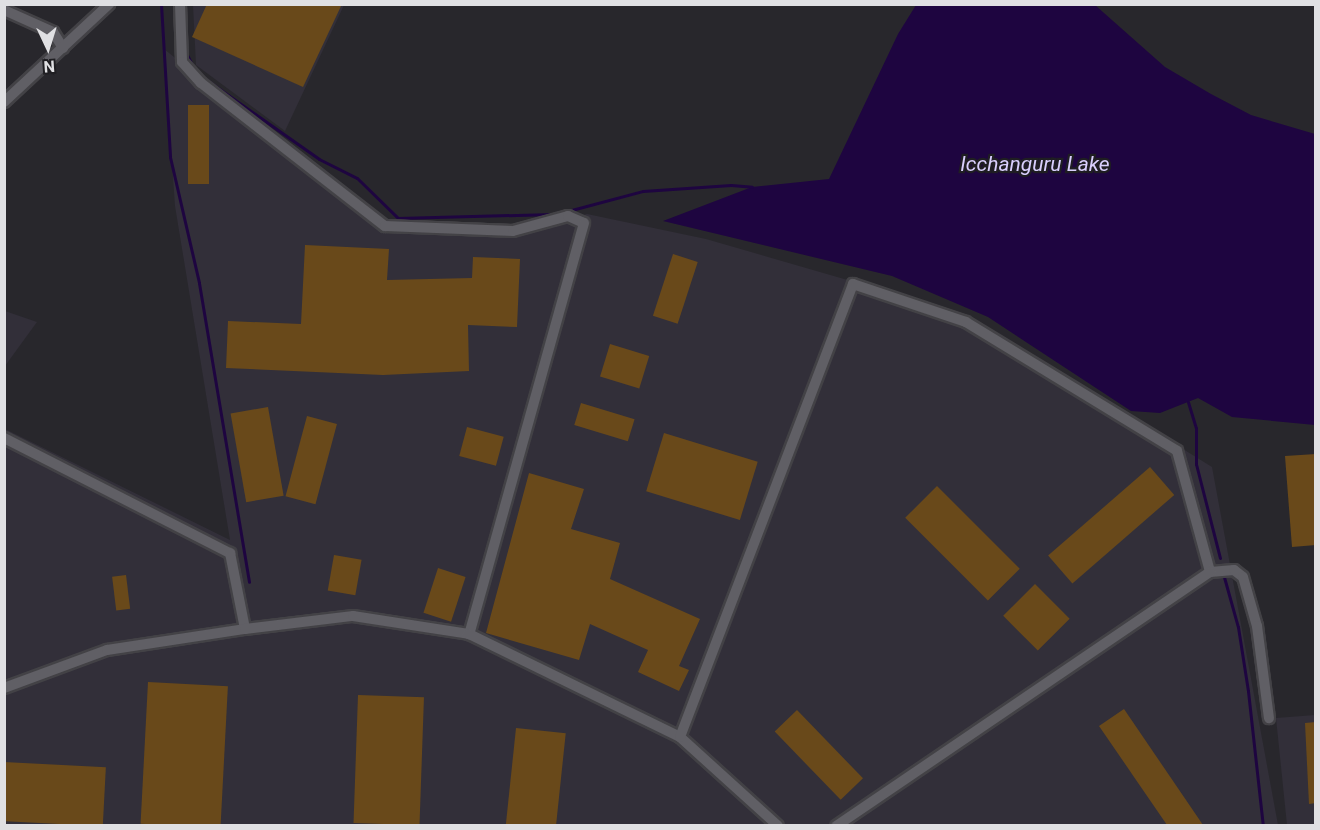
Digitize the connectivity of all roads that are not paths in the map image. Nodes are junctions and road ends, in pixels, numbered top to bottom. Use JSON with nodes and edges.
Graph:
{"nodes":[{"id":1,"x":109,"y":4,"type":"edge"},
{"id":2,"x":180,"y":4,"type":"edge"},
{"id":3,"x":4,"y":10,"type":"edge"},
{"id":4,"x":63,"y":48,"type":"junction"},
{"id":5,"x":4,"y":102,"type":"edge"},
{"id":6,"x":4,"y":438,"type":"edge"},
{"id":7,"x":1210,"y":572,"type":"junction"},
{"id":8,"x":245,"y":629,"type":"junction"},
{"id":9,"x":469,"y":634,"type":"junction"},
{"id":10,"x":4,"y":688,"type":"edge"},
{"id":11,"x":1269,"y":718,"type":"dead end"},
{"id":12,"x":680,"y":737,"type":"junction"},
{"id":13,"x":777,"y":825,"type":"edge"},
{"id":14,"x":836,"y":825,"type":"edge"}],
"edges":[{"from":1,"to":4,"type":"street"},
{"from":2,"to":9,"type":"street"},
{"from":3,"to":4,"type":"street"},
{"from":4,"to":5,"type":"street"},
{"from":6,"to":8,"type":"street"},
{"from":7,"to":11,"type":"street"},
{"from":7,"to":12,"type":"street"},
{"from":7,"to":14,"type":"street"},
{"from":8,"to":9,"type":"street"},
{"from":8,"to":10,"type":"street"},
{"from":9,"to":12,"type":"street"},
{"from":12,"to":13,"type":"street"}]}
